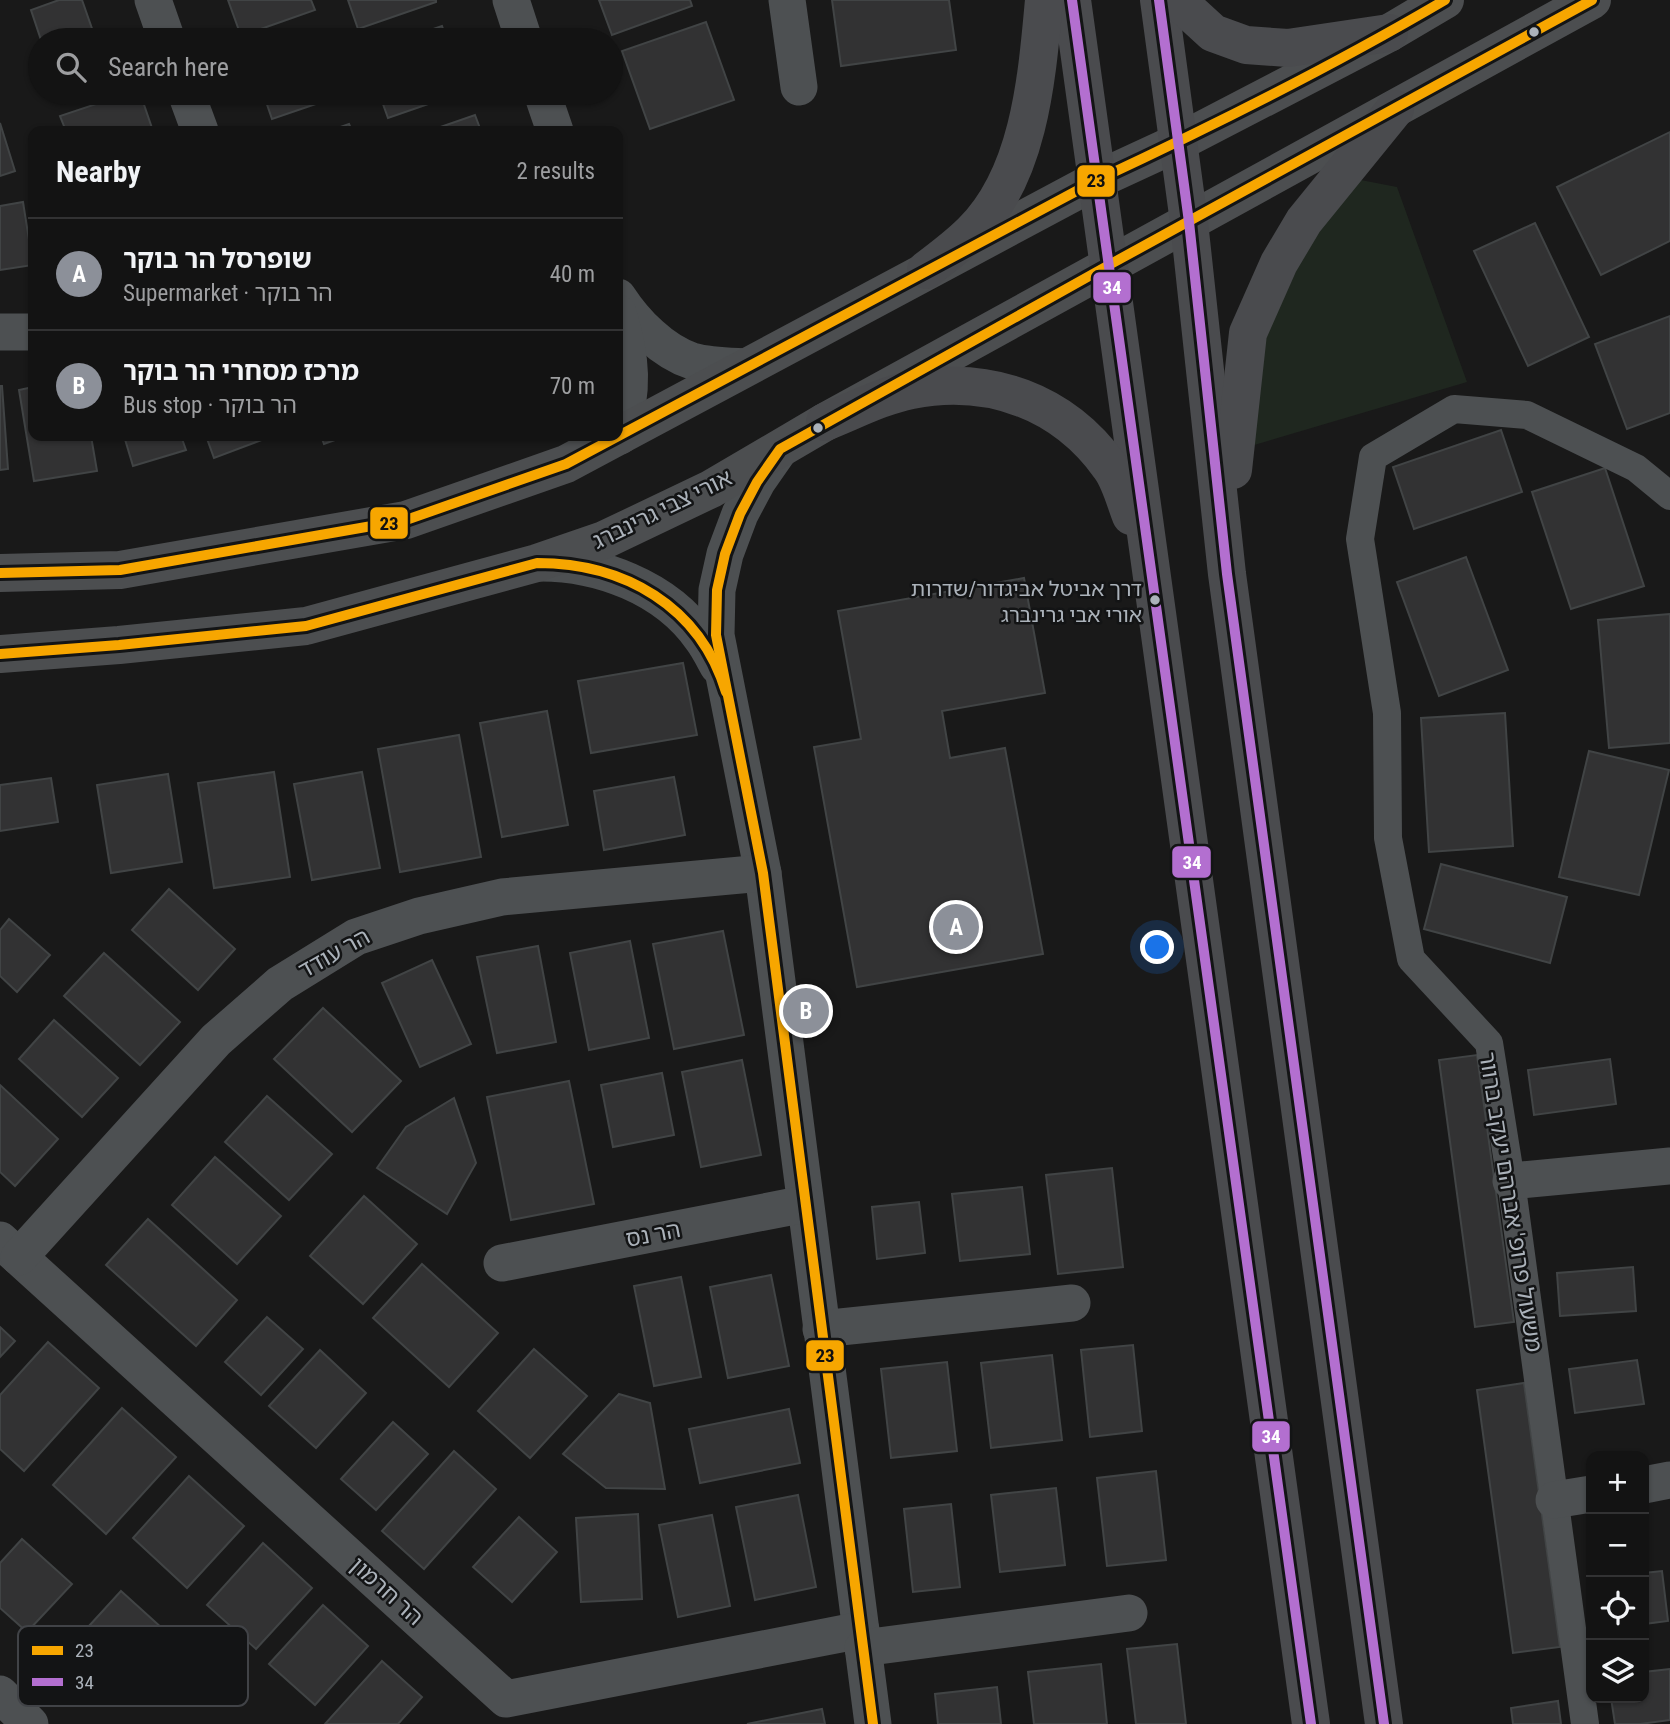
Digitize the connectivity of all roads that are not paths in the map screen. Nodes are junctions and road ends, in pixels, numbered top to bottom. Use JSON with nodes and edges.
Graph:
{"nodes":[{"id":1,"x":153,"y":0,"type":"edge"},
{"id":2,"x":511,"y":0,"type":"edge"},
{"id":3,"x":787,"y":0,"type":"edge"},
{"id":4,"x":1044,"y":0,"type":"edge"},
{"id":5,"x":1072,"y":0,"type":"edge"},
{"id":6,"x":1159,"y":0,"type":"edge"},
{"id":7,"x":1177,"y":0,"type":"edge"},
{"id":8,"x":1445,"y":0,"type":"edge"},
{"id":9,"x":1592,"y":0,"type":"edge"},
{"id":10,"x":163,"y":28,"type":"edge"},
{"id":11,"x":520,"y":28,"type":"edge"},
{"id":12,"x":1389,"y":33,"type":"junction"},
{"id":13,"x":799,"y":87,"type":"dead end"},
{"id":14,"x":190,"y":105,"type":"edge"},
{"id":15,"x":546,"y":105,"type":"edge"},
{"id":16,"x":1395,"y":109,"type":"junction"},
{"id":17,"x":198,"y":126,"type":"edge"},
{"id":18,"x":553,"y":126,"type":"edge"},
{"id":19,"x":1177,"y":143,"type":"junction"},
{"id":20,"x":1097,"y":180,"type":"junction"},
{"id":21,"x":1189,"y":222,"type":"junction"},
{"id":22,"x":1109,"y":265,"type":"junction"},
{"id":23,"x":926,"y":270,"type":"junction"},
{"id":24,"x":623,"y":303,"type":"edge"},
{"id":25,"x":623,"y":329,"type":"edge"},
{"id":26,"x":0,"y":332,"type":"edge"},
{"id":27,"x":28,"y":332,"type":"edge"},
{"id":28,"x":747,"y":367,"type":"junction"},
{"id":29,"x":825,"y":422,"type":"junction"},
{"id":30,"x":623,"y":427,"type":"edge"},
{"id":31,"x":623,"y":434,"type":"edge"},
{"id":32,"x":610,"y":441,"type":"edge"},
{"id":33,"x":780,"y":449,"type":"junction"},
{"id":34,"x":1670,"y":496,"type":"edge"},
{"id":35,"x":537,"y":563,"type":"junction"},
{"id":36,"x":1152,"y":568,"type":"junction"},
{"id":37,"x":0,"y":573,"type":"edge"},
{"id":38,"x":1227,"y":574,"type":"junction"},
{"id":39,"x":0,"y":654,"type":"edge"},
{"id":40,"x":722,"y":673,"type":"junction"},
{"id":41,"x":763,"y":873,"type":"junction"},
{"id":42,"x":1670,"y":1166,"type":"edge"},
{"id":43,"x":1511,"y":1181,"type":"junction"},
{"id":44,"x":805,"y":1205,"type":"junction"},
{"id":45,"x":10,"y":1249,"type":"edge"},
{"id":46,"x":502,"y":1263,"type":"dead end"},
{"id":47,"x":1072,"y":1303,"type":"dead end"},
{"id":48,"x":821,"y":1329,"type":"junction"},
{"id":49,"x":1670,"y":1480,"type":"edge"},
{"id":50,"x":1649,"y":1484,"type":"edge"},
{"id":51,"x":1586,"y":1495,"type":"edge"},
{"id":52,"x":1554,"y":1500,"type":"junction"},
{"id":53,"x":1129,"y":1613,"type":"dead end"},
{"id":54,"x":862,"y":1639,"type":"junction"},
{"id":55,"x":0,"y":1694,"type":"edge"},
{"id":56,"x":30,"y":1724,"type":"edge"},
{"id":57,"x":873,"y":1724,"type":"edge"},
{"id":58,"x":1311,"y":1724,"type":"edge"},
{"id":59,"x":1384,"y":1724,"type":"edge"},
{"id":60,"x":1585,"y":1724,"type":"edge"}],
"edges":[{"from":1,"to":10,"type":"street"},
{"from":2,"to":11,"type":"street"},
{"from":3,"to":13,"type":"street"},
{"from":4,"to":23,"type":"main road"},
{"from":5,"to":20,"type":"main road"},
{"from":6,"to":19,"type":"main road"},
{"from":7,"to":12,"type":"main road"},
{"from":8,"to":12,"type":"main road"},
{"from":9,"to":16,"type":"main road","name":"אורי צבי גרינברג"},
{"from":12,"to":19,"type":"main road"},
{"from":14,"to":17,"type":"street"},
{"from":15,"to":18,"type":"street"},
{"from":16,"to":21,"type":"main road","name":"אורי צבי גרינברג"},
{"from":16,"to":38,"type":"main road"},
{"from":19,"to":20,"type":"main road"},
{"from":19,"to":21,"type":"main road"},
{"from":20,"to":22,"type":"main road"},
{"from":20,"to":23,"type":"main road"},
{"from":21,"to":22,"type":"main road","name":"אורי צבי גרינברג"},
{"from":21,"to":38,"type":"main road"},
{"from":22,"to":29,"type":"main road","name":"אורי צבי גרינברג"},
{"from":22,"to":36,"type":"main road"},
{"from":23,"to":28,"type":"main road"},
{"from":24,"to":28,"type":"street"},
{"from":25,"to":30,"type":"street"},
{"from":26,"to":27,"type":"street"},
{"from":28,"to":31,"type":"main road"},
{"from":29,"to":33,"type":"main road","name":"אורי צבי גרינברג"},
{"from":29,"to":36,"type":"main road"},
{"from":32,"to":37,"type":"main road"},
{"from":33,"to":35,"type":"main road","name":"אורי צבי גרינברג"},
{"from":33,"to":40,"type":"street"},
{"from":34,"to":43,"type":"street","name":"משעול פרופ' אברהם יעקב ברוור"},
{"from":35,"to":39,"type":"main road","name":"אורי צבי גרינברג"},
{"from":35,"to":40,"type":"street"},
{"from":36,"to":58,"type":"main road"},
{"from":38,"to":59,"type":"main road"},
{"from":40,"to":41,"type":"street"},
{"from":41,"to":44,"type":"street"},
{"from":41,"to":45,"type":"street","name":"הר עודד"},
{"from":42,"to":43,"type":"street"},
{"from":43,"to":52,"type":"street","name":"משעול פרופ' אברהם יעקב ברוור"},
{"from":44,"to":46,"type":"street","name":"הר נס"},
{"from":44,"to":48,"type":"street"},
{"from":45,"to":54,"type":"street","name":"הר חרמון"},
{"from":47,"to":48,"type":"street"},
{"from":48,"to":54,"type":"street"},
{"from":49,"to":50,"type":"street"},
{"from":51,"to":52,"type":"street"},
{"from":52,"to":60,"type":"street","name":"משעול פרופ' אברהם יעקב ברוור"},
{"from":53,"to":54,"type":"street"},
{"from":54,"to":57,"type":"street"},
{"from":55,"to":56,"type":"street"}]}
